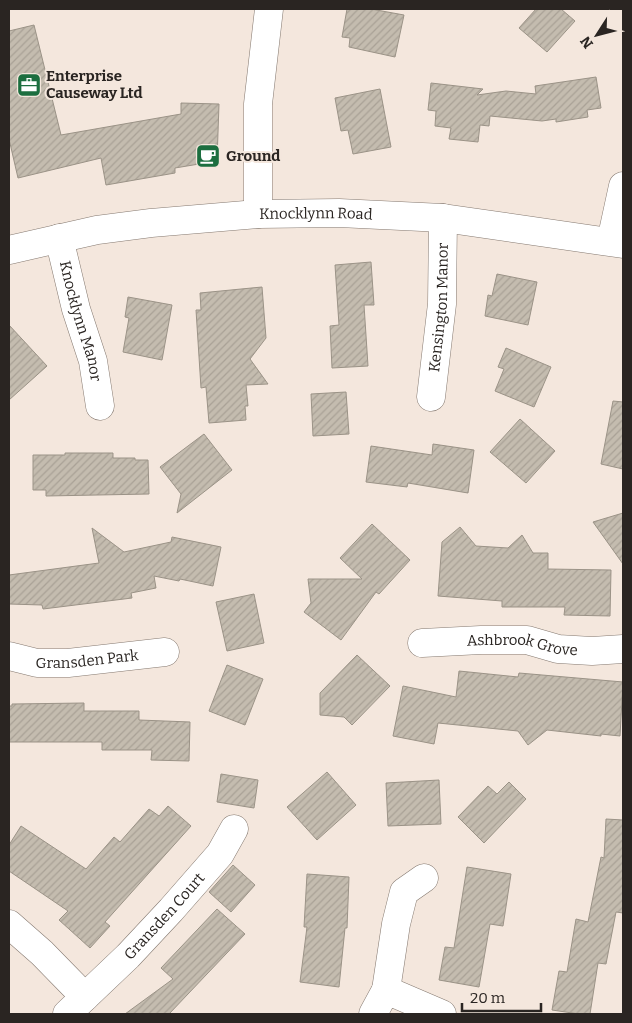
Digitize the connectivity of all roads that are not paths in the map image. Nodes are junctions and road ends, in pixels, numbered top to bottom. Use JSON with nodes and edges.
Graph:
{"nodes":[{"id":1,"x":269,"y":9,"type":"edge"},
{"id":2,"x":623,"y":186,"type":"edge"},
{"id":3,"x":258,"y":214,"type":"junction"},
{"id":4,"x":443,"y":218,"type":"junction"},
{"id":5,"x":59,"y":238,"type":"junction"},
{"id":6,"x":617,"y":243,"type":"edge"},
{"id":7,"x":9,"y":250,"type":"edge"},
{"id":8,"x":431,"y":397,"type":"dead end"},
{"id":9,"x":100,"y":406,"type":"dead end"},
{"id":10,"x":422,"y":642,"type":"dead end"},
{"id":11,"x":623,"y":648,"type":"edge"},
{"id":12,"x":165,"y":652,"type":"dead end"},
{"id":13,"x":9,"y":656,"type":"edge"},
{"id":14,"x":234,"y":829,"type":"dead end"},
{"id":15,"x":424,"y":878,"type":"dead end"},
{"id":16,"x":9,"y":924,"type":"edge"},
{"id":17,"x":386,"y":990,"type":"junction"},
{"id":18,"x":76,"y":1005,"type":"edge"},
{"id":19,"x":373,"y":1014,"type":"edge"},
{"id":20,"x":442,"y":1014,"type":"edge"}],
"edges":[{"from":1,"to":3,"type":"street"},
{"from":2,"to":6,"type":"street"},
{"from":3,"to":4,"type":"street","name":"Knocklynn Road"},
{"from":3,"to":5,"type":"street","name":"Knocklynn Road"},
{"from":4,"to":6,"type":"street","name":"Knocklynn Road"},
{"from":4,"to":8,"type":"street","name":"Kensington Manor"},
{"from":5,"to":7,"type":"street","name":"Knocklynn Road"},
{"from":5,"to":9,"type":"street","name":"Knocklynn Manor"},
{"from":10,"to":11,"type":"street","name":"Ashbrook Grove"},
{"from":12,"to":13,"type":"street","name":"Gransden Park"},
{"from":14,"to":18,"type":"street","name":"Gransden Court"},
{"from":15,"to":17,"type":"street"},
{"from":16,"to":18,"type":"street","name":"Gransden Court"},
{"from":17,"to":19,"type":"street"},
{"from":17,"to":20,"type":"street"}]}
